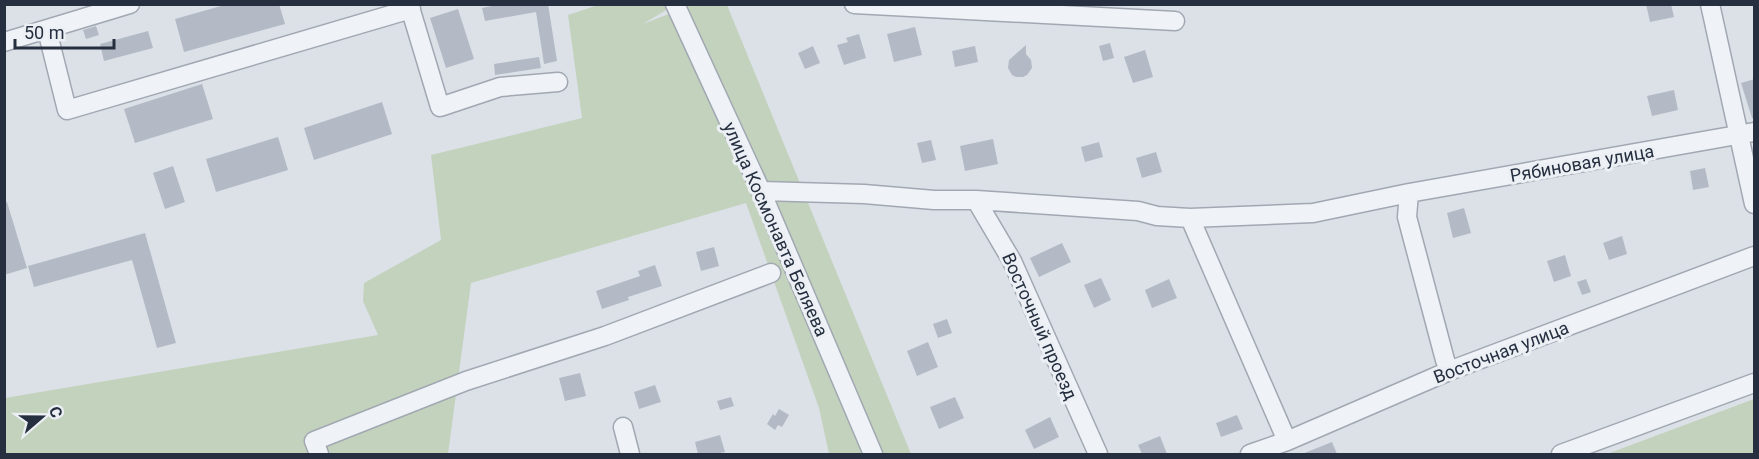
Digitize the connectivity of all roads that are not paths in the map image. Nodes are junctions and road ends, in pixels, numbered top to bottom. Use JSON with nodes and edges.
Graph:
{"nodes":[{"id":1,"x":130,"y":4,"type":"edge"},
{"id":2,"x":675,"y":4,"type":"edge"},
{"id":3,"x":854,"y":4,"type":"edge"},
{"id":4,"x":1710,"y":4,"type":"edge"},
{"id":5,"x":410,"y":7,"type":"edge"},
{"id":6,"x":1175,"y":21,"type":"dead end"},
{"id":7,"x":47,"y":30,"type":"junction"},
{"id":8,"x":4,"y":42,"type":"edge"},
{"id":9,"x":558,"y":82,"type":"dead end"},
{"id":10,"x":1747,"y":134,"type":"edge"},
{"id":11,"x":761,"y":191,"type":"junction"},
{"id":12,"x":1409,"y":193,"type":"junction"},
{"id":13,"x":976,"y":200,"type":"junction"},
{"id":14,"x":1755,"y":204,"type":"edge"},
{"id":15,"x":1190,"y":218,"type":"junction"},
{"id":16,"x":1755,"y":256,"type":"edge"},
{"id":17,"x":771,"y":273,"type":"dead end"},
{"id":18,"x":1449,"y":372,"type":"junction"},
{"id":19,"x":1755,"y":382,"type":"edge"},
{"id":20,"x":623,"y":427,"type":"dead end"},
{"id":21,"x":1287,"y":441,"type":"junction"},
{"id":22,"x":319,"y":454,"type":"edge"},
{"id":23,"x":630,"y":454,"type":"edge"},
{"id":24,"x":873,"y":454,"type":"edge"},
{"id":25,"x":1098,"y":454,"type":"edge"},
{"id":26,"x":1250,"y":454,"type":"edge"},
{"id":27,"x":1561,"y":454,"type":"edge"}],
"edges":[{"from":1,"to":7,"type":"street"},
{"from":2,"to":11,"type":"street","name":"улица Космонавта Беляева"},
{"from":3,"to":6,"type":"street"},
{"from":4,"to":10,"type":"street"},
{"from":5,"to":7,"type":"street"},
{"from":5,"to":9,"type":"street"},
{"from":7,"to":8,"type":"street"},
{"from":10,"to":12,"type":"street","name":"Рябиновая улица"},
{"from":10,"to":14,"type":"street"},
{"from":11,"to":13,"type":"street","name":"Рябиновая улица"},
{"from":11,"to":24,"type":"street","name":"улица Космонавта Беляева"},
{"from":12,"to":15,"type":"street","name":"Рябиновая улица"},
{"from":12,"to":18,"type":"street"},
{"from":13,"to":15,"type":"street","name":"Рябиновая улица"},
{"from":13,"to":25,"type":"street","name":"Восточный проезд"},
{"from":15,"to":21,"type":"street"},
{"from":16,"to":18,"type":"street","name":"Восточная улица"},
{"from":17,"to":22,"type":"street"},
{"from":18,"to":21,"type":"street","name":"Восточная улица"},
{"from":19,"to":27,"type":"street"},
{"from":20,"to":23,"type":"street"},
{"from":21,"to":26,"type":"street","name":"Восточная улица"}]}
